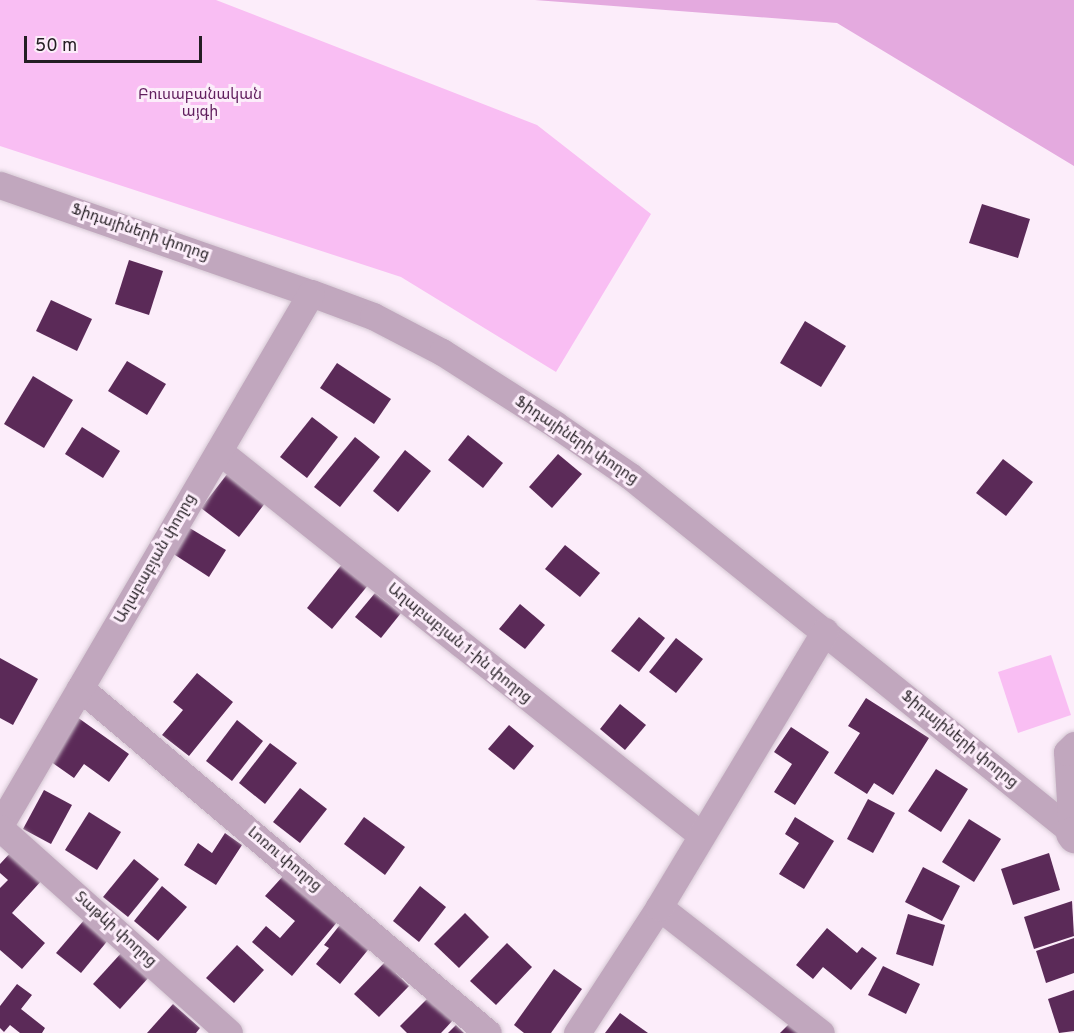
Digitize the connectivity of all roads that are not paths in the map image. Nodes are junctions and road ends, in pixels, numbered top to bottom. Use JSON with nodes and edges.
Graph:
{"nodes":[{"id":1,"x":0,"y":185,"type":"edge"},
{"id":2,"x":311,"y":293,"type":"junction"},
{"id":3,"x":219,"y":451,"type":"junction"},
{"id":4,"x":825,"y":632,"type":"junction"},
{"id":5,"x":80,"y":688,"type":"junction"},
{"id":6,"x":1074,"y":745,"type":"edge"},
{"id":7,"x":0,"y":827,"type":"edge"},
{"id":8,"x":1073,"y":834,"type":"edge"},
{"id":9,"x":701,"y":835,"type":"junction"},
{"id":10,"x":659,"y":907,"type":"junction"},
{"id":11,"x":229,"y":1033,"type":"edge"},
{"id":12,"x":488,"y":1033,"type":"edge"},
{"id":13,"x":578,"y":1033,"type":"edge"},
{"id":14,"x":820,"y":1033,"type":"edge"}],
"edges":[{"from":1,"to":2,"type":"street","name":"Ֆիդայիների փողոց"},
{"from":2,"to":3,"type":"street","name":"Աղաբաբյան փողոց"},
{"from":2,"to":4,"type":"street","name":"Ֆիդայիների փողոց"},
{"from":3,"to":5,"type":"street","name":"Աղաբաբյան փողոց"},
{"from":3,"to":9,"type":"street","name":"Աղաբաբյան 1-ին փողոց"},
{"from":4,"to":8,"type":"street","name":"Ֆիդայիների փողոց"},
{"from":4,"to":9,"type":"street"},
{"from":5,"to":7,"type":"street","name":"Աղաբաբյան փողոց"},
{"from":5,"to":12,"type":"street","name":"Լոռու փողոց"},
{"from":6,"to":8,"type":"street"},
{"from":7,"to":11,"type":"street","name":"Տաթևի փողոց"},
{"from":9,"to":10,"type":"street"},
{"from":10,"to":13,"type":"street"},
{"from":10,"to":14,"type":"street"}]}
